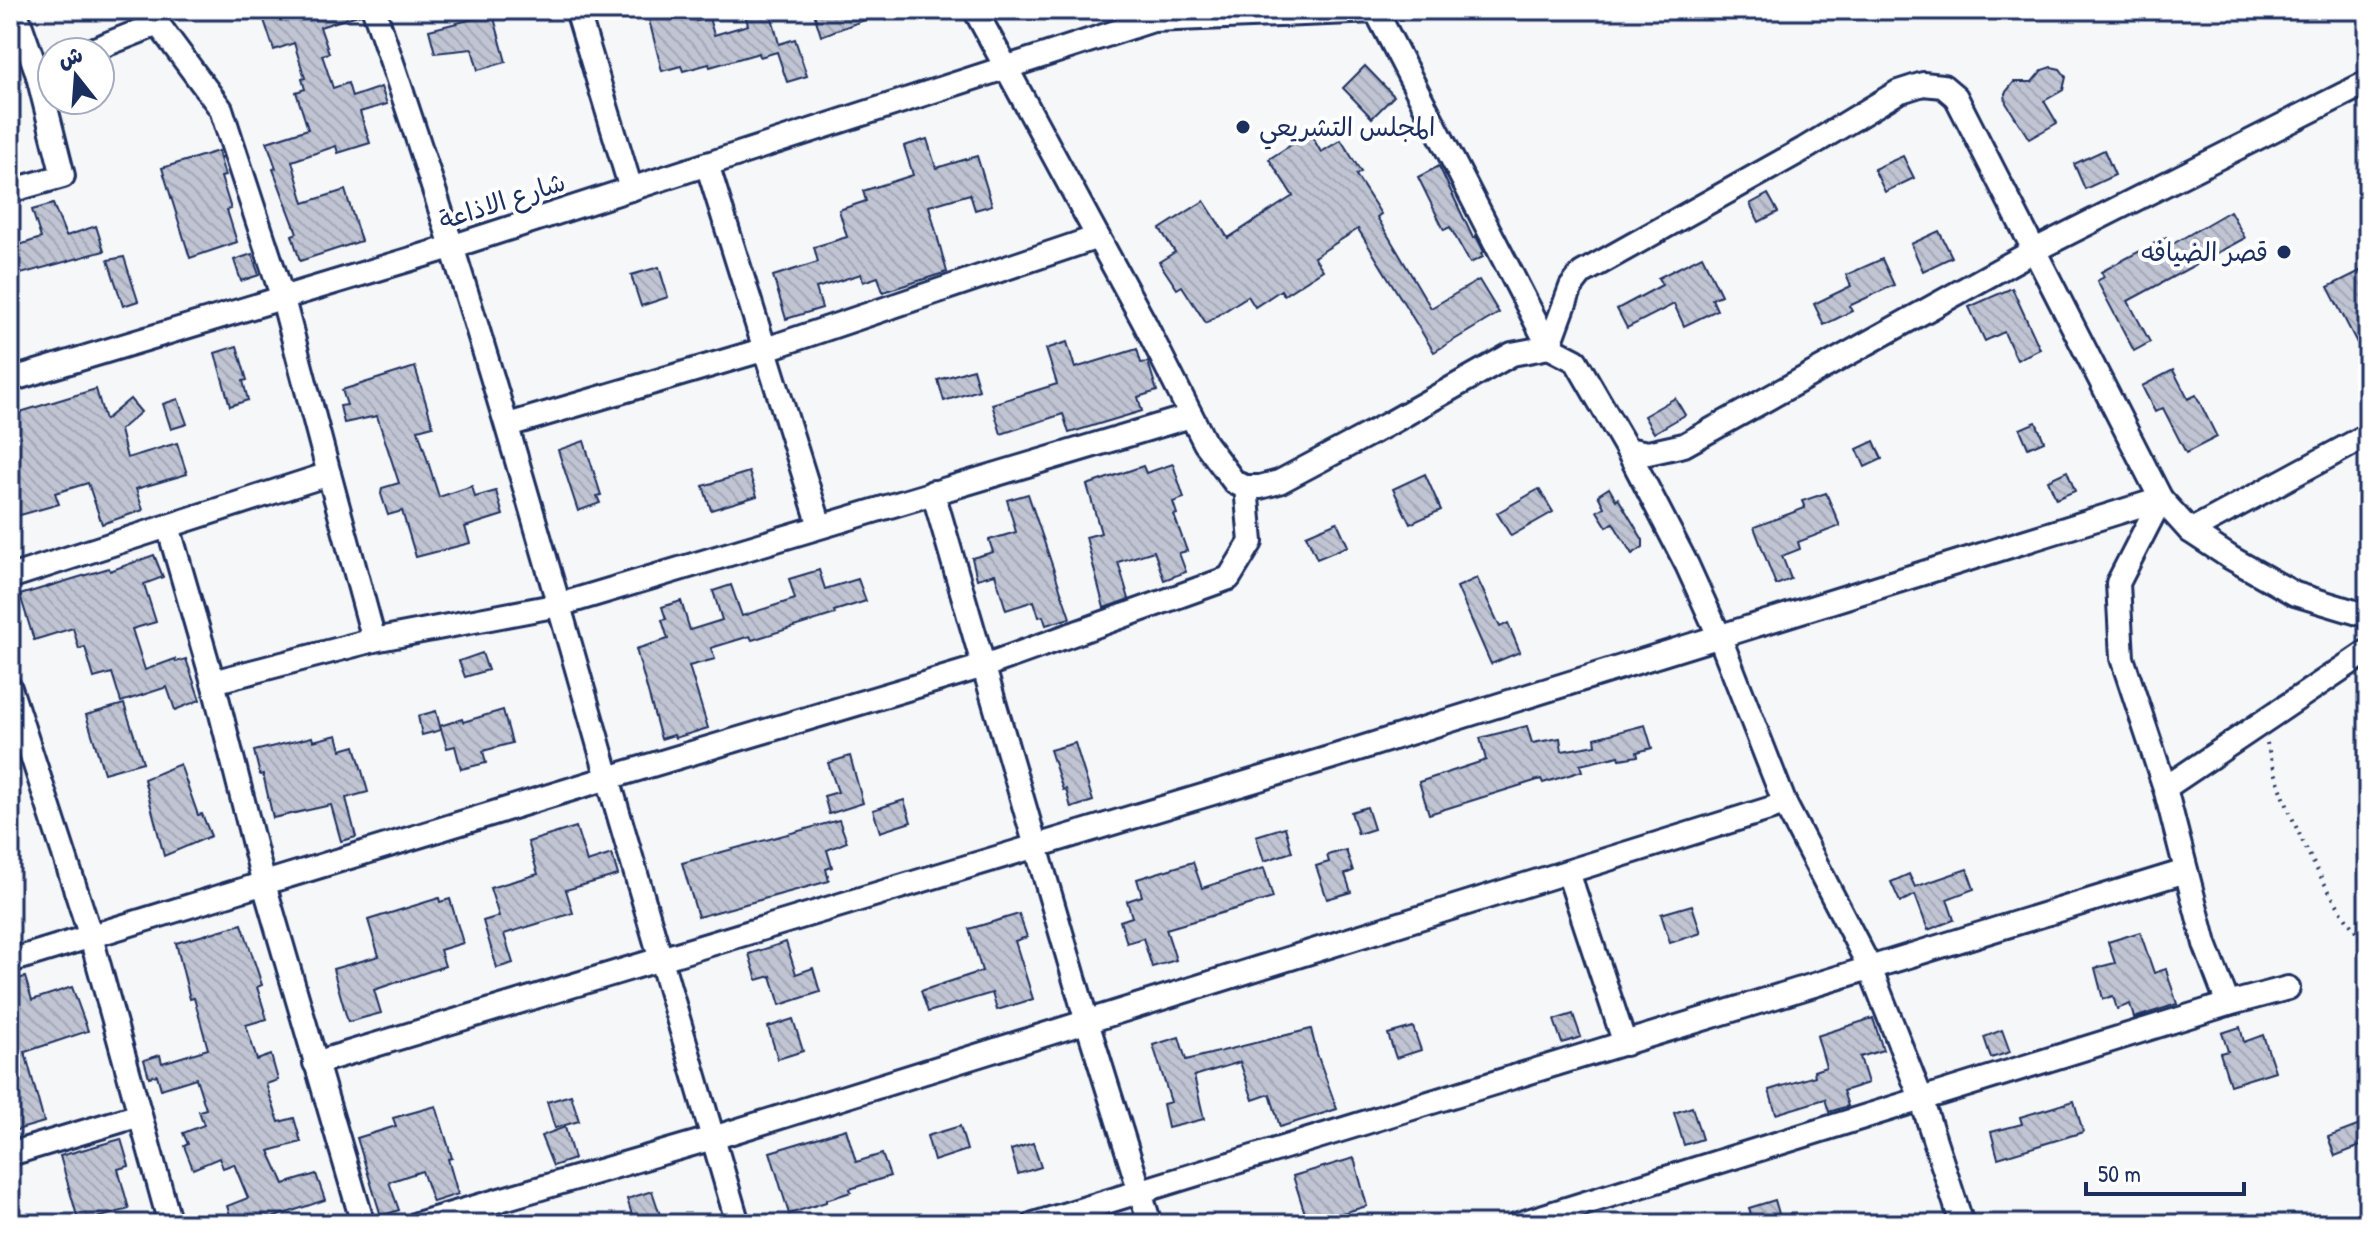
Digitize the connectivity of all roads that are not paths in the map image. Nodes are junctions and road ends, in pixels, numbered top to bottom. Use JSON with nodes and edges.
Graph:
{"nodes":[{"id":1,"x":15,"y":10,"type":"edge"},
{"id":2,"x":374,"y":10,"type":"edge"},
{"id":3,"x":577,"y":10,"type":"edge"},
{"id":4,"x":975,"y":10,"type":"edge"},
{"id":5,"x":158,"y":17,"type":"edge"},
{"id":6,"x":116,"y":38,"type":"edge"},
{"id":7,"x":36,"y":53,"type":"edge"},
{"id":8,"x":1007,"y":67,"type":"junction"},
{"id":9,"x":2368,"y":82,"type":"edge"},
{"id":10,"x":52,"y":116,"type":"edge"},
{"id":11,"x":707,"y":164,"type":"junction"},
{"id":12,"x":631,"y":189,"type":"junction"},
{"id":13,"x":10,"y":191,"type":"edge"},
{"id":14,"x":1098,"y":237,"type":"junction"},
{"id":15,"x":451,"y":247,"type":"junction"},
{"id":16,"x":2035,"y":250,"type":"junction"},
{"id":17,"x":283,"y":299,"type":"junction"},
{"id":18,"x":1549,"y":347,"type":"junction"},
{"id":19,"x":766,"y":349,"type":"junction"},
{"id":20,"x":10,"y":380,"type":"edge"},
{"id":21,"x":1191,"y":416,"type":"junction"},
{"id":22,"x":508,"y":425,"type":"junction"},
{"id":23,"x":2368,"y":435,"type":"edge"},
{"id":24,"x":1627,"y":449,"type":"junction"},
{"id":25,"x":329,"y":474,"type":"junction"},
{"id":26,"x":1246,"y":487,"type":"junction"},
{"id":27,"x":933,"y":492,"type":"junction"},
{"id":28,"x":2161,"y":499,"type":"junction"},
{"id":29,"x":168,"y":526,"type":"junction"},
{"id":30,"x":820,"y":526,"type":"junction"},
{"id":31,"x":2190,"y":531,"type":"junction"},
{"id":32,"x":10,"y":577,"type":"edge"},
{"id":33,"x":559,"y":605,"type":"junction"},
{"id":34,"x":2368,"y":616,"type":"edge"},
{"id":35,"x":1720,"y":638,"type":"junction"},
{"id":36,"x":374,"y":640,"type":"junction"},
{"id":37,"x":2368,"y":651,"type":"edge"},
{"id":38,"x":984,"y":666,"type":"junction"},
{"id":39,"x":213,"y":682,"type":"junction"},
{"id":40,"x":10,"y":688,"type":"edge"},
{"id":41,"x":608,"y":778,"type":"junction"},
{"id":42,"x":2165,"y":788,"type":"junction"},
{"id":43,"x":1785,"y":804,"type":"junction"},
{"id":44,"x":1037,"y":846,"type":"junction"},
{"id":45,"x":2186,"y":871,"type":"junction"},
{"id":46,"x":1568,"y":872,"type":"junction"},
{"id":47,"x":264,"y":884,"type":"junction"},
{"id":48,"x":91,"y":937,"type":"junction"},
{"id":49,"x":660,"y":960,"type":"junction"},
{"id":50,"x":10,"y":961,"type":"edge"},
{"id":51,"x":1870,"y":968,"type":"junction"},
{"id":52,"x":2288,"y":988,"type":"dead end"},
{"id":53,"x":2228,"y":1004,"type":"junction"},
{"id":54,"x":1087,"y":1022,"type":"junction"},
{"id":55,"x":1625,"y":1044,"type":"junction"},
{"id":56,"x":315,"y":1063,"type":"junction"},
{"id":57,"x":1921,"y":1098,"type":"junction"},
{"id":58,"x":140,"y":1115,"type":"junction"},
{"id":59,"x":713,"y":1138,"type":"junction"},
{"id":60,"x":10,"y":1154,"type":"edge"},
{"id":61,"x":1140,"y":1192,"type":"junction"},
{"id":62,"x":1530,"y":1222,"type":"edge"},
{"id":63,"x":170,"y":1224,"type":"edge"},
{"id":64,"x":363,"y":1224,"type":"edge"},
{"id":65,"x":417,"y":1224,"type":"edge"},
{"id":66,"x":738,"y":1224,"type":"edge"},
{"id":67,"x":1034,"y":1224,"type":"edge"},
{"id":68,"x":1150,"y":1224,"type":"edge"},
{"id":69,"x":1962,"y":1224,"type":"edge"}],
"edges":[{"from":1,"to":7,"type":"street"},
{"from":2,"to":15,"type":"street"},
{"from":3,"to":12,"type":"street"},
{"from":4,"to":8,"type":"street"},
{"from":5,"to":6,"type":"street"},
{"from":5,"to":17,"type":"street"},
{"from":8,"to":11,"type":"street","name":"شارع الاذاعة"},
{"from":8,"to":14,"type":"street"},
{"from":8,"to":18,"type":"street","name":"شارع الاذاعة"},
{"from":9,"to":16,"type":"street"},
{"from":10,"to":13,"type":"street"},
{"from":11,"to":12,"type":"street","name":"شارع الاذاعة"},
{"from":11,"to":19,"type":"street"},
{"from":12,"to":15,"type":"street","name":"شارع الاذاعة"},
{"from":14,"to":19,"type":"street"},
{"from":14,"to":21,"type":"street"},
{"from":15,"to":17,"type":"street","name":"شارع الاذاعة"},
{"from":15,"to":22,"type":"street"},
{"from":16,"to":18,"type":"street"},
{"from":16,"to":24,"type":"street"},
{"from":16,"to":28,"type":"street"},
{"from":17,"to":20,"type":"street","name":"شارع الاذاعة"},
{"from":17,"to":25,"type":"street"},
{"from":18,"to":24,"type":"street"},
{"from":18,"to":26,"type":"street"},
{"from":19,"to":22,"type":"street"},
{"from":19,"to":30,"type":"street"},
{"from":21,"to":26,"type":"street"},
{"from":21,"to":27,"type":"street"},
{"from":22,"to":33,"type":"street"},
{"from":23,"to":31,"type":"street"},
{"from":24,"to":35,"type":"street"},
{"from":25,"to":29,"type":"street"},
{"from":25,"to":36,"type":"street"},
{"from":26,"to":38,"type":"street"},
{"from":27,"to":30,"type":"street"},
{"from":27,"to":38,"type":"street"},
{"from":28,"to":31,"type":"street"},
{"from":28,"to":35,"type":"street"},
{"from":28,"to":42,"type":"street"},
{"from":29,"to":32,"type":"street"},
{"from":29,"to":39,"type":"street"},
{"from":30,"to":33,"type":"street"},
{"from":31,"to":34,"type":"street"},
{"from":33,"to":36,"type":"street"},
{"from":33,"to":41,"type":"street"},
{"from":35,"to":43,"type":"street"},
{"from":35,"to":44,"type":"street"},
{"from":36,"to":39,"type":"street"},
{"from":37,"to":42,"type":"street"},
{"from":38,"to":41,"type":"street"},
{"from":38,"to":44,"type":"street"},
{"from":39,"to":47,"type":"street"},
{"from":40,"to":48,"type":"street"},
{"from":41,"to":47,"type":"street"},
{"from":41,"to":49,"type":"street"},
{"from":42,"to":45,"type":"street"},
{"from":43,"to":46,"type":"street"},
{"from":43,"to":51,"type":"street"},
{"from":44,"to":49,"type":"street"},
{"from":44,"to":54,"type":"street"},
{"from":45,"to":51,"type":"street"},
{"from":45,"to":53,"type":"street"},
{"from":46,"to":54,"type":"street"},
{"from":46,"to":55,"type":"street"},
{"from":47,"to":48,"type":"street"},
{"from":47,"to":56,"type":"street"},
{"from":48,"to":50,"type":"street"},
{"from":48,"to":58,"type":"street"},
{"from":49,"to":56,"type":"street"},
{"from":49,"to":59,"type":"street"},
{"from":51,"to":55,"type":"street"},
{"from":51,"to":57,"type":"street"},
{"from":52,"to":53,"type":"street"},
{"from":53,"to":57,"type":"street"},
{"from":54,"to":59,"type":"street"},
{"from":54,"to":61,"type":"street"},
{"from":55,"to":61,"type":"street"},
{"from":56,"to":64,"type":"street"},
{"from":57,"to":62,"type":"street"},
{"from":57,"to":69,"type":"street"},
{"from":58,"to":60,"type":"street"},
{"from":58,"to":63,"type":"street"},
{"from":59,"to":65,"type":"street"},
{"from":59,"to":66,"type":"street"},
{"from":61,"to":67,"type":"street"},
{"from":61,"to":68,"type":"street"}]}
